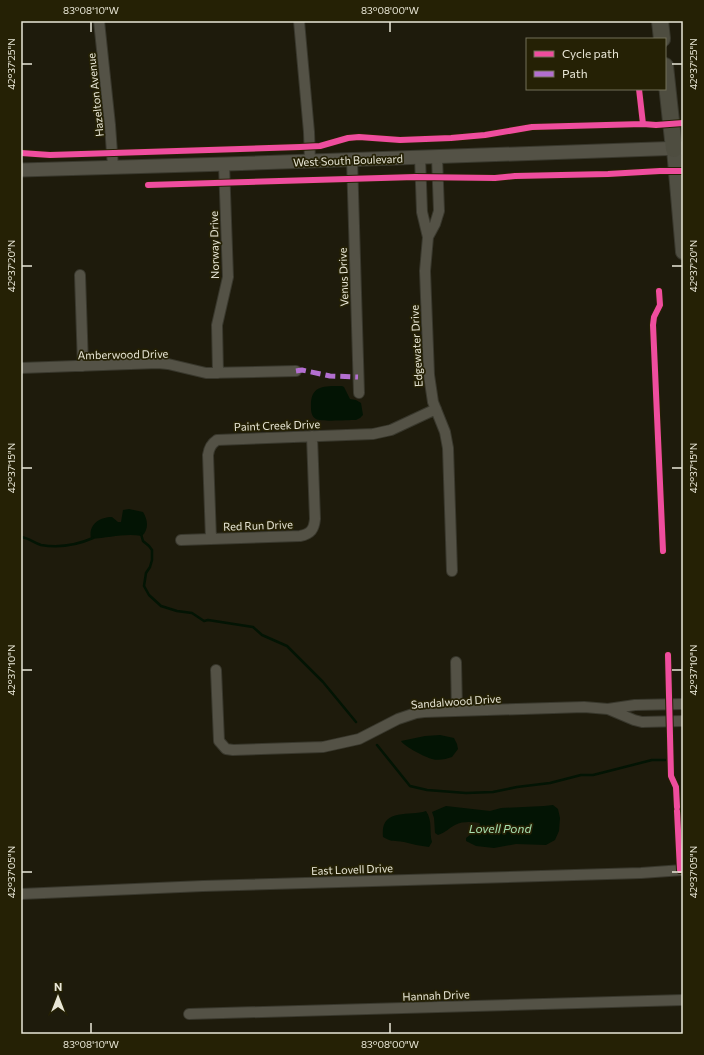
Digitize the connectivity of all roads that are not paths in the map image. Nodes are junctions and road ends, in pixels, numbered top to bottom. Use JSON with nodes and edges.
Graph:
{"nodes":[{"id":1,"x":99,"y":21,"type":"edge"},
{"id":2,"x":298,"y":21,"type":"edge"},
{"id":3,"x":660,"y":21,"type":"edge"},
{"id":4,"x":662,"y":38,"type":"edge"},
{"id":5,"x":666,"y":72,"type":"edge"},
{"id":6,"x":678,"y":149,"type":"edge"},
{"id":7,"x":420,"y":157,"type":"junction"},
{"id":8,"x":437,"y":157,"type":"junction"},
{"id":9,"x":352,"y":159,"type":"junction"},
{"id":10,"x":310,"y":161,"type":"junction"},
{"id":11,"x":224,"y":164,"type":"junction"},
{"id":12,"x":113,"y":167,"type":"junction"},
{"id":13,"x":21,"y":170,"type":"edge"},
{"id":14,"x":428,"y":237,"type":"junction"},
{"id":15,"x":683,"y":252,"type":"edge"},
{"id":16,"x":80,"y":275,"type":"dead end"},
{"id":17,"x":83,"y":366,"type":"junction"},
{"id":18,"x":21,"y":368,"type":"edge"},
{"id":19,"x":296,"y":371,"type":"dead end"},
{"id":20,"x":218,"y":372,"type":"junction"},
{"id":21,"x":359,"y":394,"type":"dead end"},
{"id":22,"x":436,"y":409,"type":"junction"},
{"id":23,"x":312,"y":436,"type":"junction"},
{"id":24,"x":211,"y":539,"type":"junction"},
{"id":25,"x":181,"y":540,"type":"dead end"},
{"id":26,"x":452,"y":571,"type":"dead end"},
{"id":27,"x":456,"y":662,"type":"dead end"},
{"id":28,"x":216,"y":670,"type":"dead end"},
{"id":29,"x":683,"y":704,"type":"edge"},
{"id":30,"x":608,"y":709,"type":"junction"},
{"id":31,"x":458,"y":711,"type":"junction"},
{"id":32,"x":683,"y":721,"type":"edge"},
{"id":33,"x":683,"y":870,"type":"edge"},
{"id":34,"x":21,"y":894,"type":"edge"},
{"id":35,"x":683,"y":1000,"type":"edge"},
{"id":36,"x":189,"y":1014,"type":"dead end"}],
"edges":[{"from":1,"to":12,"type":"street","name":"Hazelton Avenue"},
{"from":2,"to":10,"type":"street"},
{"from":3,"to":4,"type":"main road"},
{"from":5,"to":6,"type":"main road"},
{"from":6,"to":8,"type":"street","name":"West South Boulevard"},
{"from":6,"to":15,"type":"main road"},
{"from":7,"to":8,"type":"street","name":"West South Boulevard"},
{"from":7,"to":9,"type":"street","name":"West South Boulevard"},
{"from":7,"to":14,"type":"street","name":"Edgewater Drive"},
{"from":8,"to":14,"type":"street","name":"Edgewater Drive"},
{"from":9,"to":10,"type":"street","name":"West South Boulevard"},
{"from":9,"to":21,"type":"street","name":"Venus Drive"},
{"from":10,"to":11,"type":"street","name":"West South Boulevard"},
{"from":11,"to":12,"type":"street","name":"West South Boulevard"},
{"from":11,"to":20,"type":"street","name":"Norway Drive"},
{"from":12,"to":13,"type":"street","name":"West South Boulevard"},
{"from":14,"to":22,"type":"street","name":"Edgewater Drive"},
{"from":16,"to":17,"type":"street"},
{"from":17,"to":18,"type":"street","name":"Amberwood Drive"},
{"from":17,"to":20,"type":"street","name":"Amberwood Drive"},
{"from":19,"to":20,"type":"street","name":"Amberwood Drive"},
{"from":22,"to":23,"type":"street","name":"Paint Creek Drive"},
{"from":22,"to":26,"type":"street","name":"Edgewater Drive"},
{"from":23,"to":24,"type":"street","name":"Paint Creek Drive"},
{"from":23,"to":24,"type":"street","name":"Red Run Drive"},
{"from":24,"to":25,"type":"street","name":"Red Run Drive"},
{"from":27,"to":31,"type":"street"},
{"from":28,"to":31,"type":"street","name":"Sandalwood Drive"},
{"from":29,"to":30,"type":"street","name":"Sandalwood Drive"},
{"from":30,"to":31,"type":"street","name":"Sandalwood Drive"},
{"from":30,"to":32,"type":"street","name":"Sandalwood Drive"},
{"from":33,"to":34,"type":"street","name":"East Lovell Drive"},
{"from":35,"to":36,"type":"street","name":"Hannah Drive"}]}
